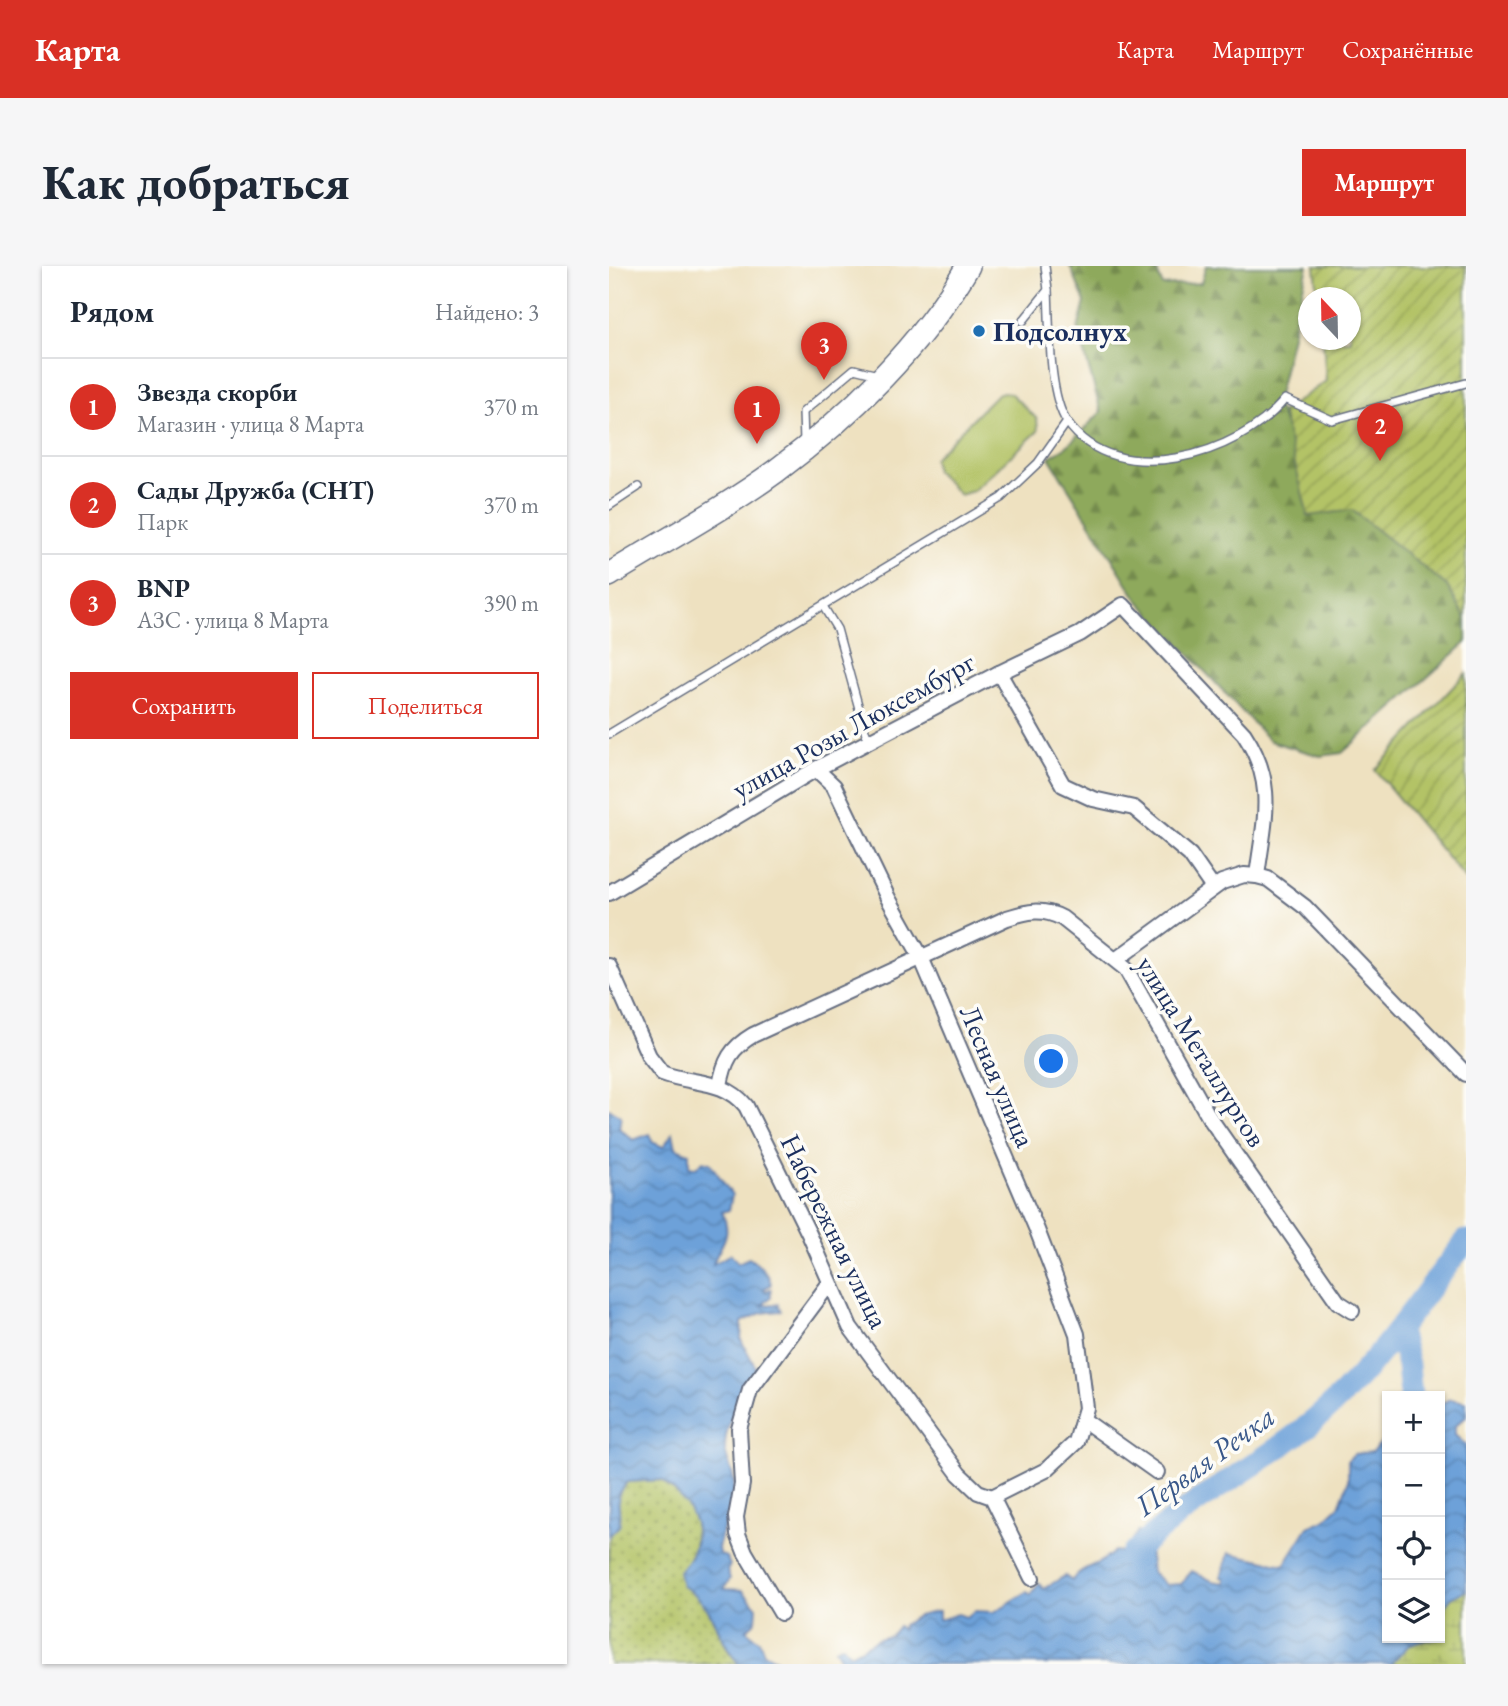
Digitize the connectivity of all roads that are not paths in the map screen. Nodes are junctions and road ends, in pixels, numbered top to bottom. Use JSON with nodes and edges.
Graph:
{"nodes":[{"id":1,"x":968,"y":266,"type":"edge"},
{"id":2,"x":1045,"y":266,"type":"edge"},
{"id":3,"x":1048,"y":290,"type":"junction"},
{"id":4,"x":1023,"y":321,"type":"dead end"},
{"id":5,"x":1466,"y":383,"type":"edge"},
{"id":6,"x":1066,"y":422,"type":"junction"},
{"id":7,"x":638,"y":487,"type":"dead end"},
{"id":8,"x":609,"y":506,"type":"edge"},
{"id":9,"x":609,"y":575,"type":"edge"},
{"id":10,"x":823,"y":606,"type":"junction"},
{"id":11,"x":999,"y":673,"type":"junction"},
{"id":12,"x":609,"y":734,"type":"edge"},
{"id":13,"x":868,"y":742,"type":"junction"},
{"id":14,"x":816,"y":769,"type":"junction"},
{"id":15,"x":1258,"y":876,"type":"junction"},
{"id":16,"x":1213,"y":888,"type":"junction"},
{"id":17,"x":609,"y":893,"type":"edge"},
{"id":18,"x":921,"y":956,"type":"junction"},
{"id":19,"x":1117,"y":959,"type":"junction"},
{"id":20,"x":609,"y":966,"type":"edge"},
{"id":21,"x":1466,"y":1074,"type":"edge"},
{"id":22,"x":720,"y":1086,"type":"junction"},
{"id":23,"x":829,"y":1284,"type":"junction"},
{"id":24,"x":1352,"y":1311,"type":"dead end"},
{"id":25,"x":1085,"y":1421,"type":"junction"},
{"id":26,"x":1157,"y":1472,"type":"dead end"},
{"id":27,"x":992,"y":1497,"type":"junction"},
{"id":28,"x":1032,"y":1577,"type":"dead end"},
{"id":29,"x":781,"y":1613,"type":"dead end"}],
"edges":[{"from":1,"to":9,"type":"main road"},
{"from":2,"to":3,"type":"lane"},
{"from":3,"to":4,"type":"lane"},
{"from":3,"to":6,"type":"lane"},
{"from":5,"to":6,"type":"lane"},
{"from":6,"to":10,"type":"lane"},
{"from":7,"to":8,"type":"lane"},
{"from":10,"to":12,"type":"lane"},
{"from":10,"to":13,"type":"lane"},
{"from":11,"to":13,"type":"street","name":"улица Розы Люксембург"},
{"from":11,"to":15,"type":"street","name":"улица Розы Люксембург"},
{"from":11,"to":16,"type":"street"},
{"from":13,"to":14,"type":"street","name":"улица Розы Люксембург"},
{"from":14,"to":17,"type":"street","name":"улица Розы Люксембург"},
{"from":14,"to":18,"type":"street","name":"Лесная улица"},
{"from":15,"to":16,"type":"street"},
{"from":15,"to":21,"type":"street"},
{"from":16,"to":19,"type":"street"},
{"from":18,"to":19,"type":"street","name":"улица Металлургов"},
{"from":18,"to":22,"type":"street","name":"улица Металлургов"},
{"from":18,"to":25,"type":"street","name":"Лесная улица"},
{"from":19,"to":24,"type":"street","name":"улица Металлургов"},
{"from":20,"to":22,"type":"street","name":"Набережная улица"},
{"from":22,"to":23,"type":"street","name":"Набережная улица"},
{"from":23,"to":27,"type":"street","name":"Набережная улица"},
{"from":23,"to":29,"type":"street"},
{"from":25,"to":26,"type":"street"},
{"from":25,"to":27,"type":"street"},
{"from":27,"to":28,"type":"street"}]}
